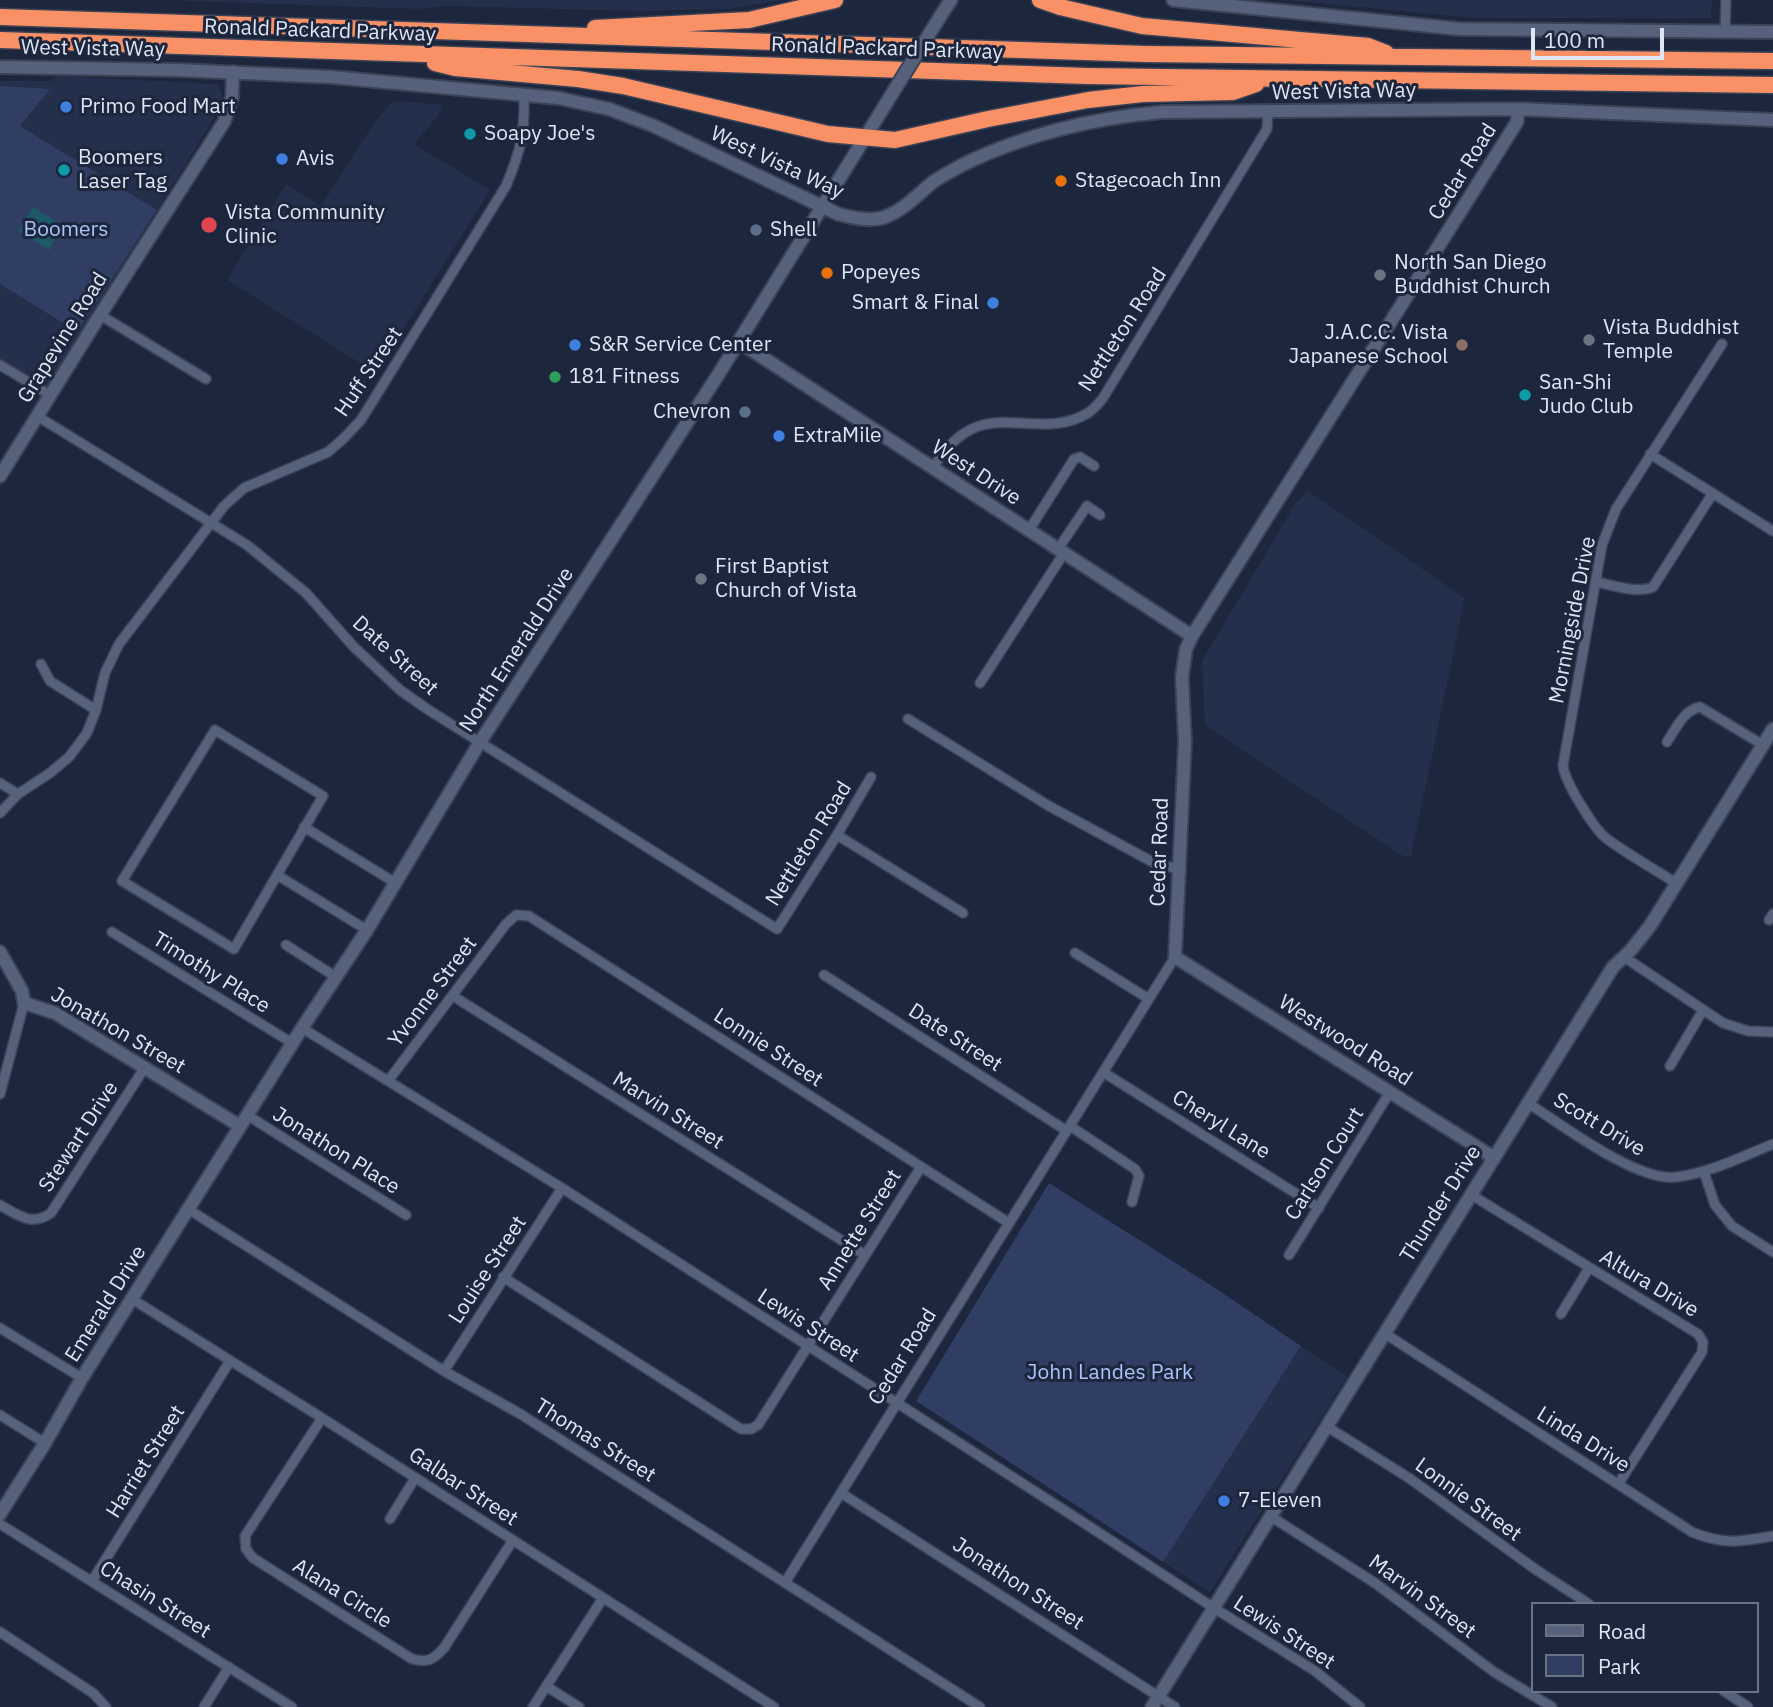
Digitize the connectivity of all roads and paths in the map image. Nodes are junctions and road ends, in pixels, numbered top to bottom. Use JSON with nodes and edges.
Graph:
{"nodes":[{"id":1,"x":835,"y":0,"type":"edge"},
{"id":2,"x":951,"y":0,"type":"edge"},
{"id":3,"x":1040,"y":0,"type":"edge"},
{"id":4,"x":1173,"y":0,"type":"edge"},
{"id":5,"x":1726,"y":0,"type":"edge"},
{"id":6,"x":1248,"y":4,"type":"edge"},
{"id":7,"x":0,"y":17,"type":"edge"},
{"id":8,"x":1725,"y":31,"type":"junction"},
{"id":9,"x":1773,"y":32,"type":"edge"},
{"id":10,"x":482,"y":33,"type":"junction"},
{"id":11,"x":0,"y":40,"type":"edge"},
{"id":12,"x":396,"y":55,"type":"junction"},
{"id":13,"x":1399,"y":58,"type":"junction"},
{"id":14,"x":1773,"y":61,"type":"edge"},
{"id":15,"x":0,"y":67,"type":"edge"},
{"id":16,"x":233,"y":72,"type":"junction"},
{"id":17,"x":1265,"y":80,"type":"junction"},
{"id":18,"x":1773,"y":85,"type":"edge"},
{"id":19,"x":524,"y":94,"type":"junction"},
{"id":20,"x":1518,"y":109,"type":"junction"},
{"id":21,"x":1268,"y":112,"type":"junction"},
{"id":22,"x":1773,"y":120,"type":"edge"},
{"id":23,"x":865,"y":138,"type":"junction"},
{"id":24,"x":822,"y":206,"type":"junction"},
{"id":25,"x":100,"y":315,"type":"junction"},
{"id":26,"x":739,"y":342,"type":"junction"},
{"id":27,"x":1722,"y":344,"type":"dead end"},
{"id":28,"x":0,"y":365,"type":"edge"},
{"id":29,"x":206,"y":379,"type":"dead end"},
{"id":30,"x":50,"y":395,"type":"junction"},
{"id":31,"x":37,"y":416,"type":"junction"},
{"id":32,"x":1650,"y":454,"type":"junction"},
{"id":33,"x":1094,"y":466,"type":"dead end"},
{"id":34,"x":933,"y":468,"type":"junction"},
{"id":35,"x":0,"y":476,"type":"edge"},
{"id":36,"x":1713,"y":493,"type":"junction"},
{"id":37,"x":1100,"y":514,"type":"dead end"},
{"id":38,"x":211,"y":523,"type":"junction"},
{"id":39,"x":1029,"y":530,"type":"junction"},
{"id":40,"x":1773,"y":531,"type":"edge"},
{"id":41,"x":1061,"y":551,"type":"junction"},
{"id":42,"x":1596,"y":582,"type":"junction"},
{"id":43,"x":1192,"y":636,"type":"junction"},
{"id":44,"x":41,"y":664,"type":"dead end"},
{"id":45,"x":980,"y":683,"type":"dead end"},
{"id":46,"x":96,"y":710,"type":"junction"},
{"id":47,"x":908,"y":719,"type":"dead end"},
{"id":48,"x":1773,"y":729,"type":"edge"},
{"id":49,"x":480,"y":742,"type":"junction"},
{"id":50,"x":1667,"y":742,"type":"dead end"},
{"id":51,"x":1767,"y":745,"type":"edge"},
{"id":52,"x":871,"y":777,"type":"dead end"},
{"id":53,"x":0,"y":783,"type":"edge"},
{"id":54,"x":18,"y":794,"type":"junction"},
{"id":55,"x":0,"y":813,"type":"edge"},
{"id":56,"x":304,"y":827,"type":"junction"},
{"id":57,"x":837,"y":835,"type":"junction"},
{"id":58,"x":1178,"y":868,"type":"junction"},
{"id":59,"x":277,"y":875,"type":"junction"},
{"id":60,"x":394,"y":883,"type":"junction"},
{"id":61,"x":1676,"y":883,"type":"junction"},
{"id":62,"x":964,"y":913,"type":"dead end"},
{"id":63,"x":506,"y":924,"type":"joint"},
{"id":64,"x":777,"y":929,"type":"joint"},
{"id":65,"x":367,"y":930,"type":"junction"},
{"id":66,"x":113,"y":932,"type":"dead end"},
{"id":67,"x":286,"y":945,"type":"dead end"},
{"id":68,"x":0,"y":952,"type":"edge"},
{"id":69,"x":1075,"y":953,"type":"dead end"},
{"id":70,"x":1175,"y":957,"type":"junction"},
{"id":71,"x":1624,"y":957,"type":"junction"},
{"id":72,"x":824,"y":975,"type":"dead end"},
{"id":73,"x":336,"y":977,"type":"junction"},
{"id":74,"x":453,"y":996,"type":"junction"},
{"id":75,"x":1149,"y":999,"type":"junction"},
{"id":76,"x":24,"y":1003,"type":"junction"},
{"id":77,"x":1703,"y":1010,"type":"junction"},
{"id":78,"x":302,"y":1028,"type":"junction"},
{"id":79,"x":1773,"y":1032,"type":"edge"},
{"id":80,"x":292,"y":1043,"type":"junction"},
{"id":81,"x":1670,"y":1066,"type":"dead end"},
{"id":82,"x":145,"y":1067,"type":"junction"},
{"id":83,"x":1104,"y":1072,"type":"junction"},
{"id":84,"x":388,"y":1081,"type":"junction"},
{"id":85,"x":1390,"y":1092,"type":"junction"},
{"id":86,"x":0,"y":1094,"type":"edge"},
{"id":87,"x":1528,"y":1103,"type":"junction"},
{"id":88,"x":243,"y":1121,"type":"junction"},
{"id":89,"x":1068,"y":1128,"type":"junction"},
{"id":90,"x":1773,"y":1144,"type":"edge"},
{"id":91,"x":1493,"y":1157,"type":"junction"},
{"id":92,"x":921,"y":1167,"type":"junction"},
{"id":93,"x":1704,"y":1172,"type":"junction"},
{"id":94,"x":562,"y":1188,"type":"junction"},
{"id":95,"x":1470,"y":1194,"type":"junction"},
{"id":96,"x":1132,"y":1202,"type":"dead end"},
{"id":97,"x":0,"y":1205,"type":"edge"},
{"id":98,"x":1319,"y":1208,"type":"junction"},
{"id":99,"x":188,"y":1209,"type":"junction"},
{"id":100,"x":406,"y":1215,"type":"dead end"},
{"id":101,"x":1009,"y":1223,"type":"junction"},
{"id":102,"x":1773,"y":1252,"type":"edge"},
{"id":103,"x":865,"y":1255,"type":"junction"},
{"id":104,"x":1289,"y":1255,"type":"dead end"},
{"id":105,"x":1590,"y":1268,"type":"junction"},
{"id":106,"x":503,"y":1277,"type":"junction"},
{"id":107,"x":132,"y":1299,"type":"junction"},
{"id":108,"x":1561,"y":1314,"type":"dead end"},
{"id":109,"x":0,"y":1328,"type":"edge"},
{"id":110,"x":1384,"y":1334,"type":"junction"},
{"id":111,"x":808,"y":1347,"type":"junction"},
{"id":112,"x":230,"y":1361,"type":"junction"},
{"id":113,"x":444,"y":1371,"type":"junction"},
{"id":114,"x":82,"y":1378,"type":"junction"},
{"id":115,"x":896,"y":1403,"type":"junction"},
{"id":116,"x":0,"y":1415,"type":"edge"},
{"id":117,"x":322,"y":1418,"type":"junction"},
{"id":118,"x":1326,"y":1426,"type":"junction"},
{"id":119,"x":45,"y":1443,"type":"junction"},
{"id":120,"x":415,"y":1478,"type":"junction"},
{"id":121,"x":1619,"y":1483,"type":"junction"},
{"id":122,"x":841,"y":1493,"type":"junction"},
{"id":123,"x":0,"y":1514,"type":"edge"},
{"id":124,"x":1270,"y":1516,"type":"junction"},
{"id":125,"x":390,"y":1519,"type":"dead end"},
{"id":126,"x":0,"y":1524,"type":"edge"},
{"id":127,"x":1773,"y":1536,"type":"edge"},
{"id":128,"x":513,"y":1540,"type":"junction"},
{"id":129,"x":92,"y":1581,"type":"junction"},
{"id":130,"x":786,"y":1581,"type":"junction"},
{"id":131,"x":603,"y":1598,"type":"junction"},
{"id":132,"x":1585,"y":1602,"type":"edge"},
{"id":133,"x":1214,"y":1608,"type":"junction"},
{"id":134,"x":0,"y":1632,"type":"edge"},
{"id":135,"x":229,"y":1667,"type":"junction"},
{"id":136,"x":546,"y":1686,"type":"junction"},
{"id":137,"x":1727,"y":1693,"type":"edge"},
{"id":138,"x":1155,"y":1702,"type":"edge"},
{"id":139,"x":106,"y":1707,"type":"edge"},
{"id":140,"x":204,"y":1707,"type":"edge"},
{"id":141,"x":292,"y":1707,"type":"edge"},
{"id":142,"x":533,"y":1707,"type":"edge"},
{"id":143,"x":579,"y":1707,"type":"edge"},
{"id":144,"x":774,"y":1707,"type":"edge"},
{"id":145,"x":980,"y":1707,"type":"edge"},
{"id":146,"x":1175,"y":1707,"type":"edge"},
{"id":147,"x":1360,"y":1707,"type":"edge"},
{"id":148,"x":1552,"y":1707,"type":"edge"},
{"id":149,"x":1748,"y":1707,"type":"edge"}],
"edges":[{"from":1,"to":10,"type":"highway"},
{"from":2,"to":23,"type":"main road","name":"North Emerald Drive","bridge":true},
{"from":3,"to":13,"type":"highway"},
{"from":4,"to":6,"type":"main road"},
{"from":5,"to":8,"type":"street"},
{"from":6,"to":8,"type":"main road"},
{"from":7,"to":10,"type":"highway","name":"Ronald Packard Parkway"},
{"from":8,"to":9,"type":"main road"},
{"from":10,"to":13,"type":"highway","name":"Ronald Packard Parkway"},
{"from":11,"to":12,"type":"highway","name":"Ronald Packard Parkway"},
{"from":12,"to":17,"type":"highway","name":"Ronald Packard Parkway"},
{"from":12,"to":23,"type":"highway"},
{"from":13,"to":14,"type":"highway","name":"Ronald Packard Parkway"},
{"from":15,"to":16,"type":"main road","name":"West Vista Way"},
{"from":16,"to":19,"type":"main road","name":"West Vista Way"},
{"from":16,"to":25,"type":"main road","name":"Grapevine Road"},
{"from":17,"to":18,"type":"highway","name":"Ronald Packard Parkway"},
{"from":17,"to":23,"type":"highway"},
{"from":19,"to":24,"type":"main road","name":"West Vista Way"},
{"from":19,"to":38,"type":"street","name":"Huff Street"},
{"from":20,"to":21,"type":"main road","name":"West Vista Way"},
{"from":20,"to":22,"type":"main road","name":"West Vista Way"},
{"from":20,"to":43,"type":"main road","name":"Cedar Road"},
{"from":21,"to":24,"type":"main road","name":"West Vista Way"},
{"from":21,"to":34,"type":"street","name":"Nettleton Road"},
{"from":23,"to":24,"type":"main road","name":"North Emerald Drive"},
{"from":24,"to":26,"type":"main road","name":"North Emerald Drive"},
{"from":25,"to":29,"type":"street"},
{"from":25,"to":30,"type":"main road","name":"Grapevine Road"},
{"from":26,"to":34,"type":"main road","name":"West Drive"},
{"from":26,"to":49,"type":"main road","name":"North Emerald Drive"},
{"from":27,"to":32,"type":"street","name":"Morningside Drive"},
{"from":28,"to":30,"type":"street"},
{"from":30,"to":31,"type":"main road","name":"Grapevine Road"},
{"from":31,"to":35,"type":"main road","name":"Grapevine Road"},
{"from":31,"to":38,"type":"street","name":"Date Street"},
{"from":32,"to":36,"type":"street"},
{"from":32,"to":42,"type":"street","name":"Morningside Drive"},
{"from":33,"to":39,"type":"street"},
{"from":34,"to":39,"type":"main road","name":"West Drive"},
{"from":36,"to":40,"type":"street"},
{"from":36,"to":42,"type":"street"},
{"from":37,"to":41,"type":"street"},
{"from":38,"to":46,"type":"street","name":"Huff Street"},
{"from":38,"to":49,"type":"street","name":"Date Street"},
{"from":39,"to":41,"type":"main road","name":"West Drive"},
{"from":41,"to":43,"type":"main road","name":"West Drive"},
{"from":41,"to":45,"type":"street"},
{"from":42,"to":61,"type":"street","name":"Morningside Drive"},
{"from":43,"to":58,"type":"main road","name":"Cedar Road"},
{"from":44,"to":46,"type":"street"},
{"from":46,"to":54,"type":"street","name":"Huff Street"},
{"from":47,"to":58,"type":"street"},
{"from":48,"to":51,"type":"main road","name":"Thunder Drive"},
{"from":49,"to":60,"type":"main road","name":"North Emerald Drive"},
{"from":49,"to":64,"type":"street","name":"Date Street"},
{"from":50,"to":51,"type":"street"},
{"from":51,"to":61,"type":"main road","name":"Thunder Drive"},
{"from":52,"to":57,"type":"street","name":"Nettleton Road"},
{"from":53,"to":54,"type":"street"},
{"from":54,"to":55,"type":"street","name":"Huff Street"},
{"from":56,"to":59,"type":"street"},
{"from":56,"to":59,"type":"street"},
{"from":56,"to":60,"type":"street"},
{"from":57,"to":62,"type":"street"},
{"from":57,"to":64,"type":"street","name":"Nettleton Road"},
{"from":58,"to":70,"type":"main road","name":"Cedar Road"},
{"from":59,"to":65,"type":"street"},
{"from":60,"to":65,"type":"main road","name":"North Emerald Drive"},
{"from":61,"to":71,"type":"main road","name":"Thunder Drive"},
{"from":63,"to":74,"type":"street","name":"Yvonne Street"},
{"from":63,"to":92,"type":"street","name":"Lonnie Street"},
{"from":65,"to":73,"type":"main road","name":"North Emerald Drive"},
{"from":66,"to":80,"type":"street","name":"Timothy Place"},
{"from":67,"to":73,"type":"street"},
{"from":68,"to":76,"type":"main road","name":"Jonathon Street"},
{"from":69,"to":75,"type":"street"},
{"from":70,"to":75,"type":"street","name":"Cedar Road"},
{"from":70,"to":85,"type":"main road","name":"Westwood Road"},
{"from":71,"to":77,"type":"street"},
{"from":71,"to":87,"type":"main road","name":"Thunder Drive"},
{"from":72,"to":89,"type":"street","name":"Date Street"},
{"from":73,"to":78,"type":"main road","name":"North Emerald Drive"},
{"from":74,"to":84,"type":"street","name":"Yvonne Street"},
{"from":74,"to":103,"type":"street","name":"Marvin Street"},
{"from":75,"to":83,"type":"street","name":"Cedar Road"},
{"from":76,"to":82,"type":"main road","name":"Jonathon Street"},
{"from":76,"to":86,"type":"street"},
{"from":77,"to":79,"type":"street"},
{"from":77,"to":81,"type":"street"},
{"from":78,"to":80,"type":"main road","name":"North Emerald Drive"},
{"from":78,"to":84,"type":"street","name":"Lewis Street"},
{"from":80,"to":88,"type":"main road","name":"North Emerald Drive"},
{"from":82,"to":88,"type":"main road","name":"Jonathon Street"},
{"from":82,"to":97,"type":"street","name":"Stewart Drive"},
{"from":83,"to":89,"type":"street","name":"Cedar Road"},
{"from":83,"to":98,"type":"street","name":"Cheryl Lane"},
{"from":84,"to":94,"type":"street","name":"Lewis Street"},
{"from":85,"to":91,"type":"main road","name":"Westwood Road"},
{"from":85,"to":98,"type":"street","name":"Carlson Court"},
{"from":87,"to":91,"type":"main road","name":"Thunder Drive"},
{"from":87,"to":93,"type":"street","name":"Scott Drive"},
{"from":88,"to":99,"type":"main road","name":"Emerald Drive"},
{"from":88,"to":100,"type":"street","name":"Jonathon Place"},
{"from":89,"to":96,"type":"street","name":"Date Street"},
{"from":89,"to":101,"type":"street","name":"Cedar Road"},
{"from":90,"to":93,"type":"street","name":"Scott Drive"},
{"from":91,"to":95,"type":"main road","name":"Thunder Drive"},
{"from":92,"to":101,"type":"street","name":"Lonnie Street"},
{"from":92,"to":103,"type":"street","name":"Annette Street"},
{"from":93,"to":102,"type":"street"},
{"from":94,"to":106,"type":"street","name":"Louise Street"},
{"from":94,"to":111,"type":"street","name":"Lewis Street"},
{"from":95,"to":105,"type":"street","name":"Altura Drive"},
{"from":95,"to":110,"type":"main road","name":"Thunder Drive"},
{"from":98,"to":104,"type":"street","name":"Carlson Court"},
{"from":99,"to":107,"type":"main road","name":"Emerald Drive"},
{"from":99,"to":113,"type":"street","name":"Thomas Street"},
{"from":101,"to":115,"type":"street","name":"Cedar Road"},
{"from":103,"to":111,"type":"street","name":"Annette Street"},
{"from":105,"to":108,"type":"street"},
{"from":105,"to":121,"type":"street","name":"Altura Drive"},
{"from":106,"to":111,"type":"street","name":"Annette Street"},
{"from":106,"to":113,"type":"street","name":"Louise Street"},
{"from":107,"to":112,"type":"street","name":"Galbar Street"},
{"from":107,"to":114,"type":"main road","name":"Emerald Drive"},
{"from":109,"to":114,"type":"street"},
{"from":110,"to":118,"type":"main road","name":"Thunder Drive"},
{"from":110,"to":121,"type":"street","name":"Linda Drive"},
{"from":111,"to":115,"type":"street","name":"Lewis Street"},
{"from":112,"to":117,"type":"street","name":"Galbar Street"},
{"from":112,"to":129,"type":"street","name":"Harriet Street"},
{"from":113,"to":130,"type":"street","name":"Thomas Street"},
{"from":114,"to":119,"type":"main road","name":"Emerald Drive"},
{"from":115,"to":122,"type":"street","name":"Cedar Road"},
{"from":115,"to":133,"type":"street","name":"Lewis Street"},
{"from":116,"to":119,"type":"street"},
{"from":117,"to":120,"type":"street","name":"Galbar Street"},
{"from":117,"to":128,"type":"street","name":"Alana Circle"},
{"from":118,"to":124,"type":"main road","name":"Thunder Drive"},
{"from":118,"to":132,"type":"street","name":"Lonnie Street"},
{"from":119,"to":123,"type":"main road","name":"Emerald Drive"},
{"from":120,"to":125,"type":"street"},
{"from":120,"to":128,"type":"street","name":"Galbar Street"},
{"from":121,"to":127,"type":"street","name":"Linda Drive"},
{"from":122,"to":130,"type":"street","name":"Cedar Road"},
{"from":122,"to":138,"type":"street","name":"Jonathon Street"},
{"from":124,"to":133,"type":"main road","name":"Thunder Drive"},
{"from":124,"to":148,"type":"street","name":"Marvin Street"},
{"from":126,"to":129,"type":"street","name":"Chasin Street"},
{"from":128,"to":131,"type":"street","name":"Galbar Street"},
{"from":129,"to":135,"type":"street","name":"Chasin Street"},
{"from":130,"to":145,"type":"street","name":"Thomas Street"},
{"from":131,"to":136,"type":"street"},
{"from":131,"to":144,"type":"street","name":"Galbar Street"},
{"from":133,"to":138,"type":"main road","name":"Thunder Drive"},
{"from":133,"to":147,"type":"street","name":"Lewis Street"},
{"from":134,"to":139,"type":"street"},
{"from":135,"to":140,"type":"street"},
{"from":135,"to":141,"type":"street","name":"Chasin Street"},
{"from":136,"to":142,"type":"street"},
{"from":136,"to":143,"type":"street"},
{"from":137,"to":149,"type":"street"},
{"from":138,"to":146,"type":"street","name":"Jonathon Street"}]}
